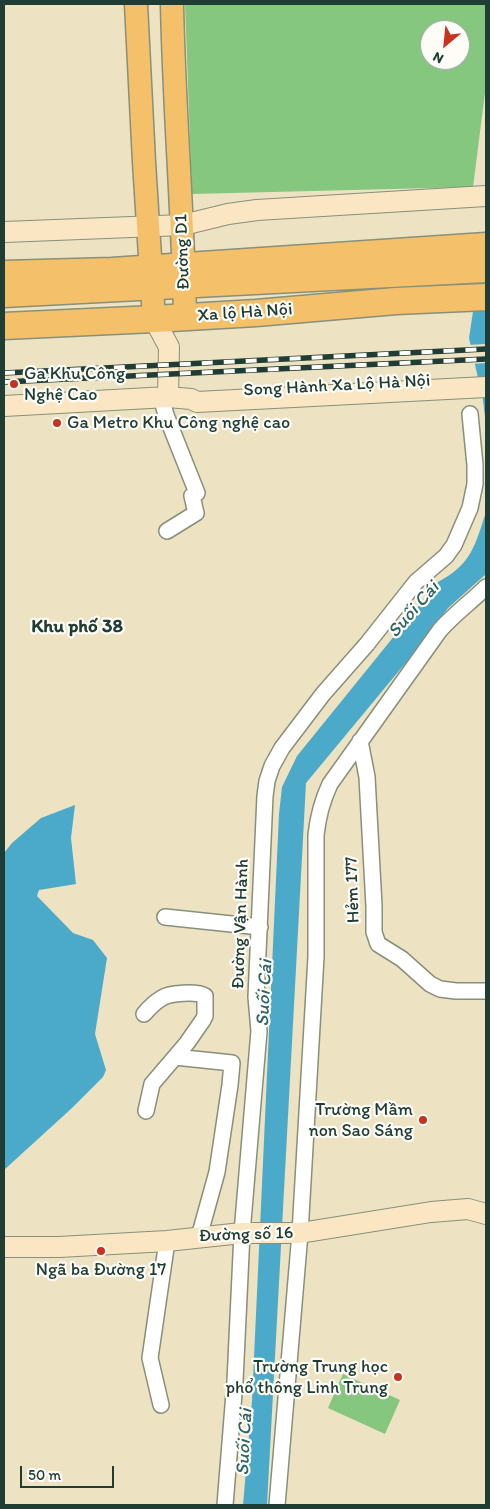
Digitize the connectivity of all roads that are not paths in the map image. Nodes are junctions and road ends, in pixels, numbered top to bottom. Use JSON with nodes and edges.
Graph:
{"nodes":[{"id":1,"x":128,"y":4,"type":"edge"},
{"id":2,"x":136,"y":4,"type":"edge"},
{"id":3,"x":172,"y":4,"type":"edge"},
{"id":4,"x":181,"y":4,"type":"edge"},
{"id":5,"x":179,"y":154,"type":"junction"},
{"id":6,"x":144,"y":162,"type":"junction"},
{"id":7,"x":486,"y":196,"type":"edge"},
{"id":8,"x":387,"y":209,"type":"junction"},
{"id":9,"x":486,"y":210,"type":"edge"},
{"id":10,"x":183,"y":224,"type":"junction"},
{"id":11,"x":148,"y":226,"type":"junction"},
{"id":12,"x":4,"y":232,"type":"edge"},
{"id":13,"x":486,"y":246,"type":"edge"},
{"id":14,"x":218,"y":263,"type":"junction"},
{"id":15,"x":393,"y":263,"type":"junction"},
{"id":16,"x":486,"y":269,"type":"edge"},
{"id":17,"x":4,"y":274,"type":"edge"},
{"id":18,"x":184,"y":275,"type":"junction"},
{"id":19,"x":151,"y":277,"type":"junction"},
{"id":20,"x":254,"y":282,"type":"junction"},
{"id":21,"x":4,"y":294,"type":"edge"},
{"id":22,"x":486,"y":297,"type":"edge"},
{"id":23,"x":397,"y":310,"type":"junction"},
{"id":24,"x":486,"y":315,"type":"edge"},
{"id":25,"x":4,"y":326,"type":"edge"},
{"id":26,"x":169,"y":330,"type":"junction"},
{"id":27,"x":486,"y":377,"type":"edge"},
{"id":28,"x":413,"y":386,"type":"junction"},
{"id":29,"x":486,"y":387,"type":"edge"},
{"id":30,"x":165,"y":397,"type":"junction"},
{"id":31,"x":4,"y":406,"type":"edge"},
{"id":32,"x":470,"y":414,"type":"dead end"},
{"id":33,"x":167,"y":531,"type":"dead end"},
{"id":34,"x":486,"y":587,"type":"edge"},
{"id":35,"x":360,"y":741,"type":"junction"},
{"id":36,"x":165,"y":917,"type":"dead end"},
{"id":37,"x":260,"y":927,"type":"junction"},
{"id":38,"x":486,"y":991,"type":"edge"},
{"id":39,"x":144,"y":1014,"type":"dead end"},
{"id":40,"x":175,"y":1057,"type":"junction"},
{"id":41,"x":146,"y":1111,"type":"dead end"},
{"id":42,"x":486,"y":1214,"type":"edge"},
{"id":43,"x":248,"y":1233,"type":"junction"},
{"id":44,"x":294,"y":1233,"type":"junction"},
{"id":45,"x":199,"y":1236,"type":"junction"},
{"id":46,"x":167,"y":1241,"type":"junction"},
{"id":47,"x":4,"y":1247,"type":"edge"},
{"id":48,"x":161,"y":1405,"type":"dead end"},
{"id":49,"x":225,"y":1505,"type":"edge"},
{"id":50,"x":277,"y":1505,"type":"edge"}],
"edges":[{"from":1,"to":6,"type":"main road","name":"Đường D1"},
{"from":2,"to":6,"type":"main road","name":"Đường D1"},
{"from":3,"to":5,"type":"main road","name":"Đường D1"},
{"from":4,"to":5,"type":"main road","name":"Đường D1"},
{"from":5,"to":10,"type":"main road","name":"Đường D1"},
{"from":6,"to":11,"type":"main road","name":"Đường D1"},
{"from":7,"to":8,"type":"main road"},
{"from":8,"to":9,"type":"main road"},
{"from":8,"to":10,"type":"main road"},
{"from":10,"to":11,"type":"main road"},
{"from":10,"to":18,"type":"main road","name":"Đường D1"},
{"from":11,"to":12,"type":"main road"},
{"from":11,"to":19,"type":"main road","name":"Đường D1"},
{"from":13,"to":15,"type":"highway","name":"Xa lộ Hà Nội"},
{"from":14,"to":15,"type":"highway","name":"Xa lộ Hà Nội"},
{"from":14,"to":18,"type":"highway","name":"Xa lộ Hà Nội"},
{"from":14,"to":20,"type":"highway"},
{"from":15,"to":16,"type":"highway","name":"Xa lộ Hà Nội"},
{"from":15,"to":20,"type":"highway","name":"Xa lộ Hà Nội"},
{"from":17,"to":19,"type":"highway","name":"Xa lộ Hà Nội"},
{"from":18,"to":19,"type":"highway","name":"Xa lộ Hà Nội"},
{"from":18,"to":20,"type":"highway","name":"Xa lộ Hà Nội"},
{"from":18,"to":26,"type":"main road","name":"Đường D1"},
{"from":19,"to":21,"type":"highway","name":"Xa lộ Hà Nội"},
{"from":19,"to":26,"type":"main road","name":"Đường D1"},
{"from":22,"to":23,"type":"highway","name":"Xa lộ Hà Nội"},
{"from":23,"to":24,"type":"highway","name":"Xa lộ Hà Nội"},
{"from":23,"to":26,"type":"highway","name":"Xa lộ Hà Nội"},
{"from":25,"to":26,"type":"highway","name":"Xa lộ Hà Nội"},
{"from":26,"to":30,"type":"main road","name":"Đường D1"},
{"from":27,"to":28,"type":"main road","name":"Song Hành Xa Lộ Hà Nội"},
{"from":28,"to":29,"type":"main road","name":"Song Hành Xa Lộ Hà Nội"},
{"from":28,"to":30,"type":"main road","name":"Song Hành Xa Lộ Hà Nội"},
{"from":30,"to":31,"type":"main road","name":"Song Hành Xa Lộ Hà Nội"},
{"from":30,"to":33,"type":"street"},
{"from":32,"to":37,"type":"street","name":"Đường Vận Hành"},
{"from":34,"to":35,"type":"street"},
{"from":35,"to":38,"type":"street","name":"Hẻm 177"},
{"from":35,"to":44,"type":"street"},
{"from":36,"to":37,"type":"street"},
{"from":37,"to":43,"type":"street","name":"Đường Vận Hành"},
{"from":39,"to":40,"type":"street"},
{"from":40,"to":41,"type":"street"},
{"from":40,"to":45,"type":"street"},
{"from":42,"to":44,"type":"main road","name":"Đường số 16"},
{"from":43,"to":44,"type":"main road","name":"Đường số 16"},
{"from":43,"to":45,"type":"main road","name":"Đường số 16"},
{"from":43,"to":49,"type":"street","name":"Đường Vận Hành"},
{"from":44,"to":50,"type":"street"},
{"from":45,"to":46,"type":"main road","name":"Đường số 16"},
{"from":46,"to":47,"type":"main road","name":"Đường số 16"},
{"from":46,"to":48,"type":"street"}]}
